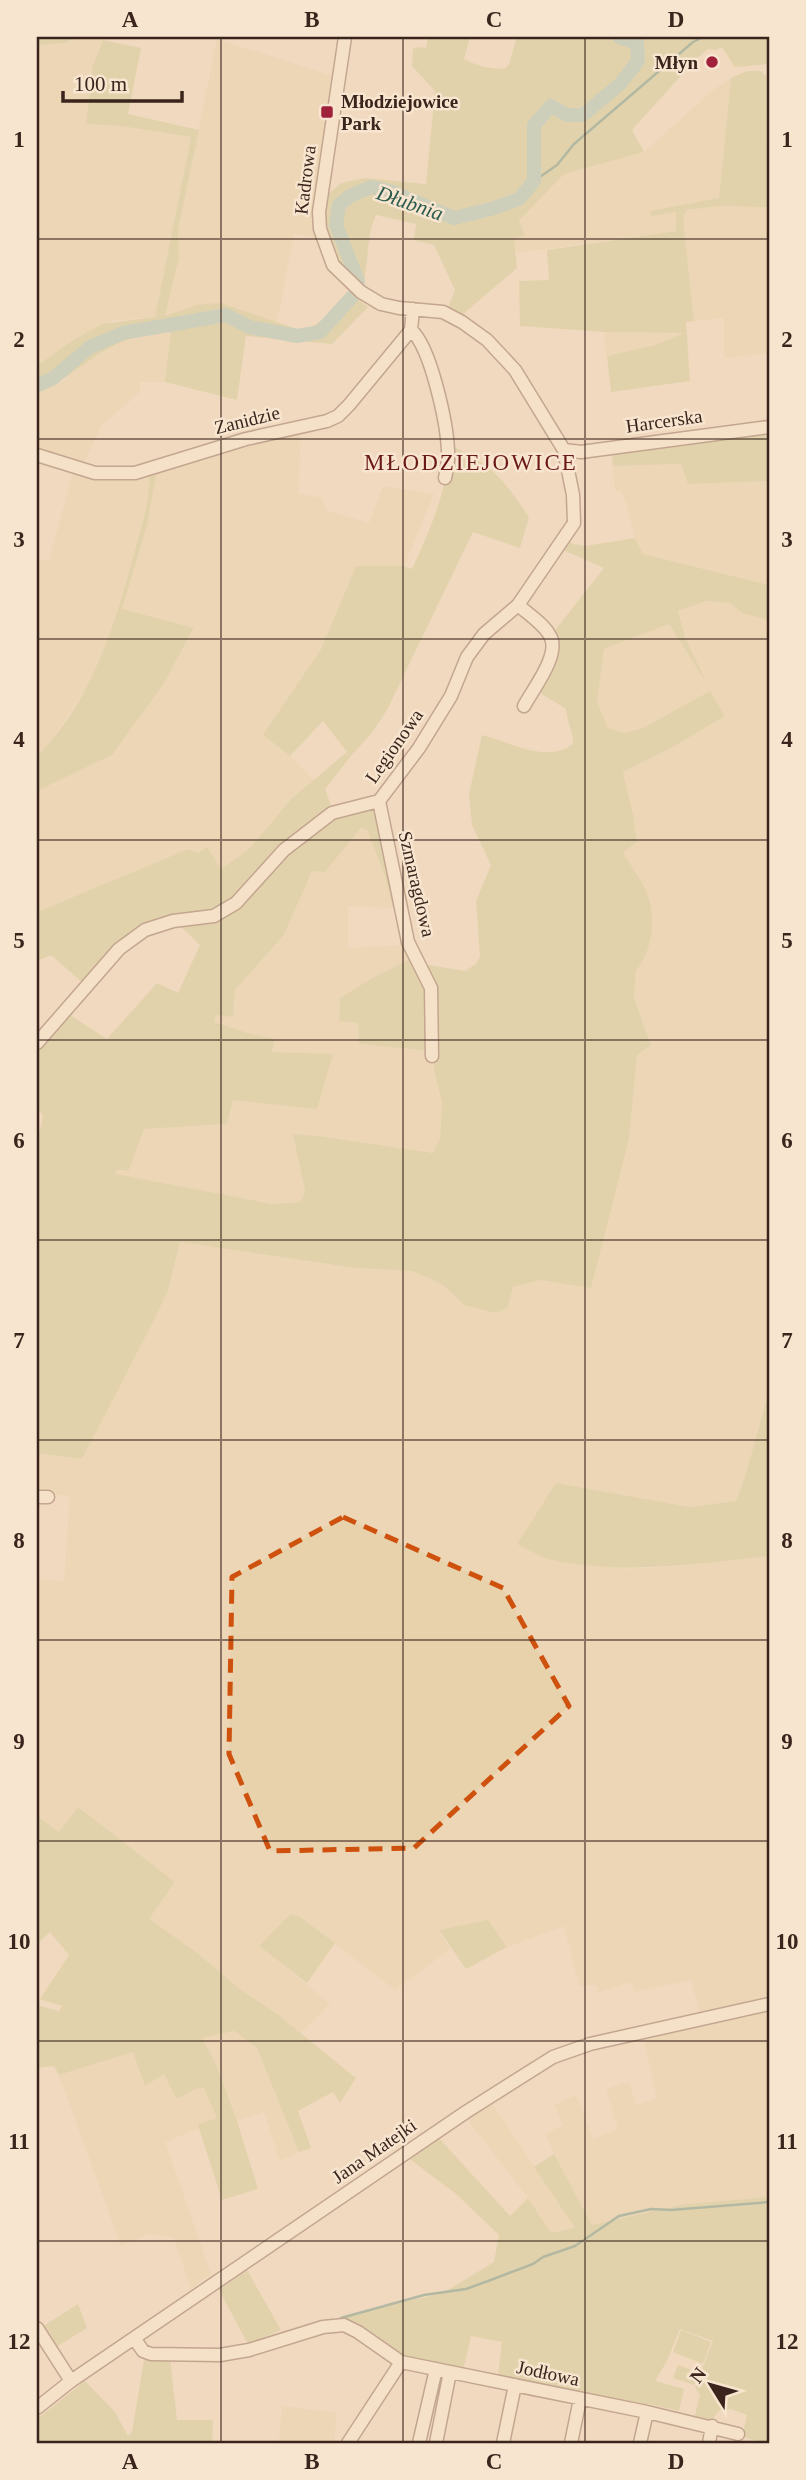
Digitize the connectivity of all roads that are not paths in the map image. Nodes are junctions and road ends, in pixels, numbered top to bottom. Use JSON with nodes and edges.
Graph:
{"nodes":[{"id":1,"x":345,"y":37,"type":"edge"},
{"id":2,"x":412,"y":309,"type":"junction"},
{"id":3,"x":411,"y":330,"type":"junction"},
{"id":4,"x":769,"y":427,"type":"edge"},
{"id":5,"x":564,"y":450,"type":"junction"},
{"id":6,"x":37,"y":455,"type":"edge"},
{"id":7,"x":445,"y":478,"type":"dead end"},
{"id":8,"x":518,"y":605,"type":"junction"},
{"id":9,"x":524,"y":706,"type":"dead end"},
{"id":10,"x":379,"y":801,"type":"junction"},
{"id":11,"x":37,"y":1043,"type":"edge"},
{"id":12,"x":432,"y":1056,"type":"dead end"},
{"id":13,"x":769,"y":2004,"type":"edge"},
{"id":14,"x":37,"y":2328,"type":"edge"},
{"id":15,"x":134,"y":2338,"type":"junction"},
{"id":16,"x":401,"y":2362,"type":"junction"},
{"id":17,"x":436,"y":2369,"type":"junction"},
{"id":18,"x":450,"y":2372,"type":"junction"},
{"id":19,"x":71,"y":2381,"type":"junction"},
{"id":20,"x":514,"y":2385,"type":"junction"},
{"id":21,"x":580,"y":2399,"type":"junction"},
{"id":22,"x":37,"y":2408,"type":"edge"},
{"id":23,"x":647,"y":2412,"type":"junction"},
{"id":24,"x":712,"y":2426,"type":"junction"},
{"id":25,"x":738,"y":2434,"type":"dead end"},
{"id":26,"x":348,"y":2443,"type":"edge"},
{"id":27,"x":419,"y":2443,"type":"edge"},
{"id":28,"x":436,"y":2443,"type":"edge"},
{"id":29,"x":503,"y":2443,"type":"edge"},
{"id":30,"x":571,"y":2443,"type":"edge"},
{"id":31,"x":640,"y":2443,"type":"edge"},
{"id":32,"x":709,"y":2443,"type":"edge"}],
"edges":[{"from":1,"to":2,"type":"street","name":"Kadrowa"},
{"from":2,"to":3,"type":"street"},
{"from":2,"to":5,"type":"street","name":"Kadrowa"},
{"from":3,"to":6,"type":"street","name":"Zanidzie"},
{"from":3,"to":7,"type":"street"},
{"from":4,"to":5,"type":"street","name":"Harcerska"},
{"from":5,"to":8,"type":"street","name":"Legionowa"},
{"from":8,"to":9,"type":"street"},
{"from":8,"to":10,"type":"street","name":"Legionowa"},
{"from":10,"to":11,"type":"street","name":"Legionowa"},
{"from":10,"to":12,"type":"street","name":"Szmaragdowa"},
{"from":13,"to":15,"type":"street","name":"Jana Matejki"},
{"from":14,"to":19,"type":"street"},
{"from":15,"to":16,"type":"street","name":"Jodłowa"},
{"from":15,"to":19,"type":"street","name":"Jana Matejki"},
{"from":16,"to":17,"type":"street","name":"Jodłowa"},
{"from":16,"to":26,"type":"street"},
{"from":17,"to":18,"type":"street","name":"Jodłowa"},
{"from":17,"to":27,"type":"street"},
{"from":18,"to":20,"type":"street","name":"Jodłowa"},
{"from":18,"to":28,"type":"street"},
{"from":19,"to":22,"type":"street","name":"Jana Matejki"},
{"from":20,"to":21,"type":"street","name":"Jodłowa"},
{"from":20,"to":29,"type":"street"},
{"from":21,"to":23,"type":"street","name":"Jodłowa"},
{"from":21,"to":30,"type":"street"},
{"from":23,"to":24,"type":"street","name":"Jodłowa"},
{"from":23,"to":31,"type":"street"},
{"from":24,"to":25,"type":"street","name":"Jodłowa"},
{"from":24,"to":32,"type":"street"}]}
